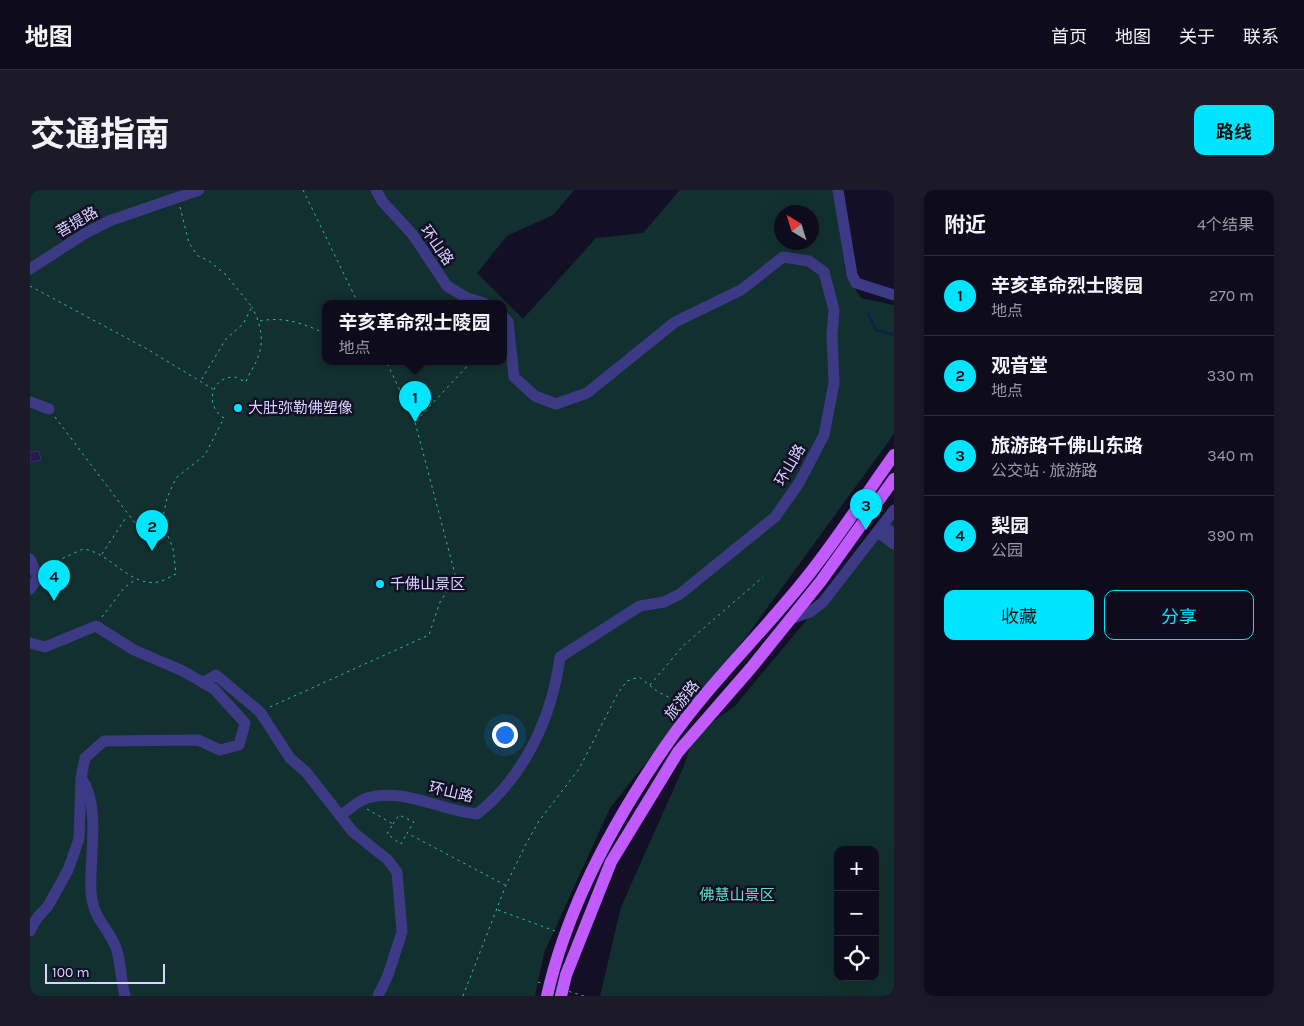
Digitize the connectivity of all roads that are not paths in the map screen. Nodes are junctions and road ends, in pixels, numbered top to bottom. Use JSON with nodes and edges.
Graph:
{"nodes":[{"id":1,"x":199,"y":190,"type":"edge"},
{"id":2,"x":376,"y":190,"type":"edge"},
{"id":3,"x":838,"y":190,"type":"edge"},
{"id":4,"x":30,"y":269,"type":"edge"},
{"id":5,"x":894,"y":295,"type":"edge"},
{"id":6,"x":474,"y":300,"type":"edge"},
{"id":7,"x":507,"y":321,"type":"edge"},
{"id":8,"x":30,"y":402,"type":"edge"},
{"id":9,"x":48,"y":409,"type":"road end"},
{"id":10,"x":894,"y":455,"type":"edge"},
{"id":11,"x":894,"y":478,"type":"edge"},
{"id":12,"x":894,"y":510,"type":"edge"},
{"id":13,"x":881,"y":529,"type":"junction"},
{"id":14,"x":894,"y":534,"type":"edge"},
{"id":15,"x":894,"y":544,"type":"edge"},
{"id":16,"x":30,"y":559,"type":"edge"},
{"id":17,"x":30,"y":589,"type":"edge"},
{"id":18,"x":790,"y":619,"type":"junction"},
{"id":19,"x":30,"y":643,"type":"edge"},
{"id":20,"x":203,"y":683,"type":"junction"},
{"id":21,"x":81,"y":778,"type":"junction"},
{"id":22,"x":341,"y":815,"type":"junction"},
{"id":23,"x":30,"y":931,"type":"edge"},
{"id":24,"x":125,"y":996,"type":"edge"},
{"id":25,"x":378,"y":996,"type":"edge"},
{"id":26,"x":547,"y":996,"type":"edge"},
{"id":27,"x":561,"y":996,"type":"edge"}],
"edges":[{"from":1,"to":4,"type":"street","name":"菩提路"},
{"from":2,"to":6,"type":"street","name":"环山路"},
{"from":3,"to":5,"type":"street"},
{"from":7,"to":22,"type":"street","name":"环山路"},
{"from":8,"to":9,"type":"street"},
{"from":10,"to":26,"type":"main road","name":"旅游路"},
{"from":11,"to":18,"type":"main road","name":"旅游路"},
{"from":12,"to":13,"type":"street"},
{"from":13,"to":14,"type":"street"},
{"from":13,"to":15,"type":"street"},
{"from":13,"to":18,"type":"street"},
{"from":16,"to":17,"type":"street"},
{"from":18,"to":27,"type":"main road","name":"旅游路"},
{"from":19,"to":20,"type":"street"},
{"from":20,"to":21,"type":"street"},
{"from":20,"to":22,"type":"street"},
{"from":21,"to":23,"type":"street"},
{"from":21,"to":24,"type":"street"},
{"from":22,"to":25,"type":"street"}]}
